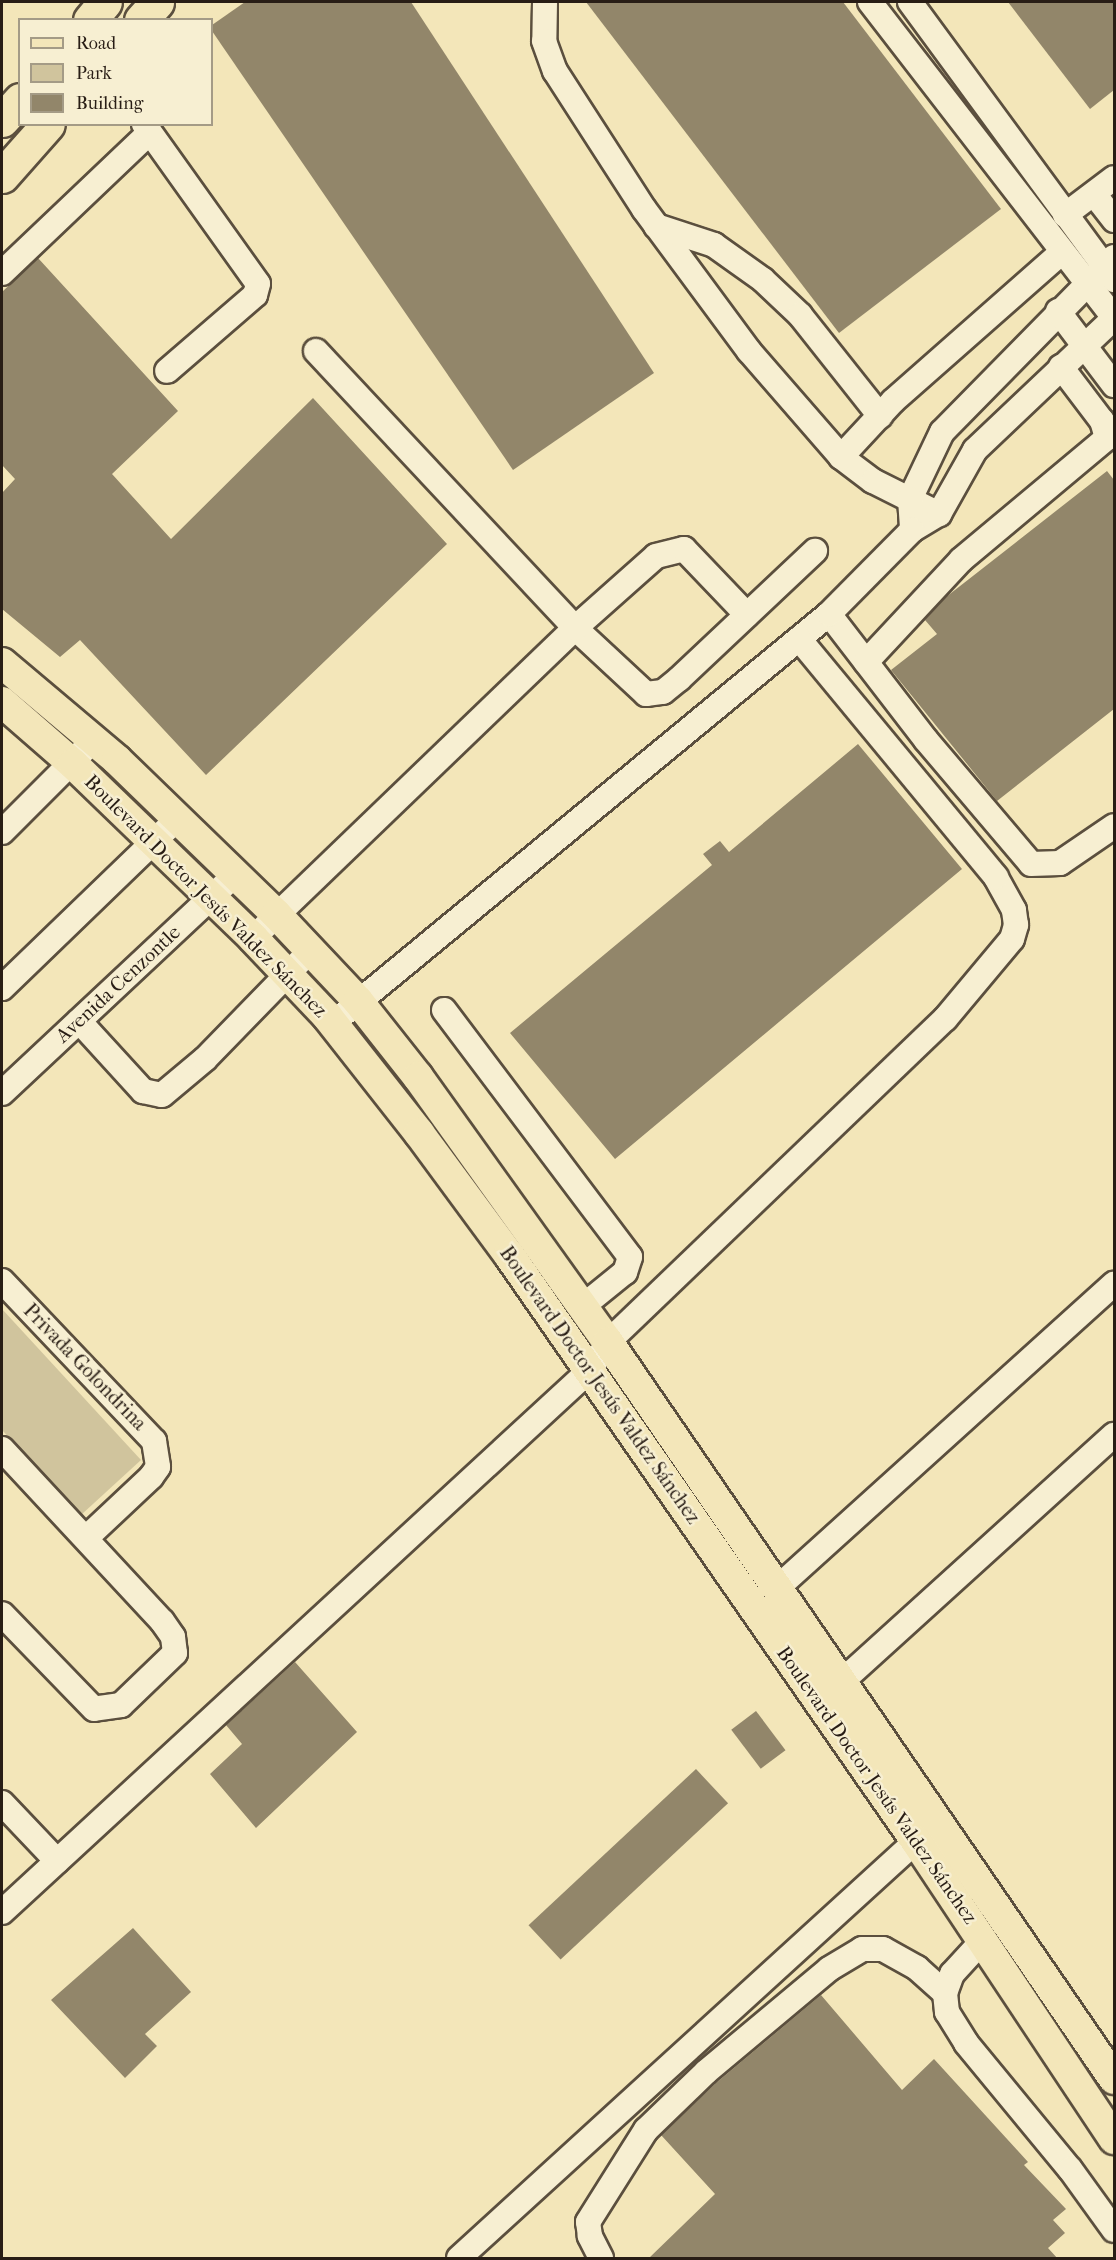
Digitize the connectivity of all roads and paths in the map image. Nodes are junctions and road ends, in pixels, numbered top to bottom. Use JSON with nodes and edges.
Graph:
{"nodes":[{"id":1,"x":105,"y":2,"type":"edge"},
{"id":2,"x":156,"y":2,"type":"edge"},
{"id":3,"x":545,"y":2,"type":"edge"},
{"id":4,"x":870,"y":2,"type":"edge"},
{"id":5,"x":910,"y":2,"type":"edge"},
{"id":6,"x":92,"y":18,"type":"edge"},
{"id":7,"x":143,"y":18,"type":"edge"},
{"id":8,"x":18,"y":102,"type":"edge"},
{"id":9,"x":2,"y":120,"type":"edge"},
{"id":10,"x":46,"y":126,"type":"edge"},
{"id":11,"x":147,"y":128,"type":"edge"},
{"id":12,"x":2,"y":176,"type":"edge"},
{"id":13,"x":1114,"y":178,"type":"edge"},
{"id":14,"x":1094,"y":194,"type":"junction"},
{"id":15,"x":1065,"y":215,"type":"junction"},
{"id":16,"x":1114,"y":220,"type":"edge"},
{"id":17,"x":656,"y":226,"type":"junction"},
{"id":18,"x":1062,"y":252,"type":"junction"},
{"id":19,"x":1104,"y":272,"type":"edge"},
{"id":20,"x":2,"y":273,"type":"edge"},
{"id":21,"x":1058,"y":311,"type":"junction"},
{"id":22,"x":1114,"y":318,"type":"edge"},
{"id":23,"x":1085,"y":345,"type":"junction"},
{"id":24,"x":316,"y":351,"type":"dead end"},
{"id":25,"x":1061,"y":367,"type":"junction"},
{"id":26,"x":167,"y":371,"type":"dead end"},
{"id":27,"x":1114,"y":384,"type":"edge"},
{"id":28,"x":880,"y":416,"type":"junction"},
{"id":29,"x":841,"y":457,"type":"junction"},
{"id":30,"x":910,"y":499,"type":"junction"},
{"id":31,"x":939,"y":514,"type":"junction"},
{"id":32,"x":912,"y":530,"type":"junction"},
{"id":33,"x":815,"y":551,"type":"dead end"},
{"id":34,"x":829,"y":614,"type":"junction"},
{"id":35,"x":747,"y":615,"type":"junction"},
{"id":36,"x":575,"y":628,"type":"junction"},
{"id":37,"x":799,"y":639,"type":"junction"},
{"id":38,"x":866,"y":662,"type":"junction"},
{"id":39,"x":2,"y":663,"type":"edge"},
{"id":40,"x":2,"y":702,"type":"edge"},
{"id":41,"x":94,"y":740,"type":"junction"},
{"id":42,"x":73,"y":764,"type":"junction"},
{"id":43,"x":178,"y":818,"type":"junction"},
{"id":44,"x":1114,"y":826,"type":"edge"},
{"id":45,"x":2,"y":832,"type":"edge"},
{"id":46,"x":154,"y":842,"type":"junction"},
{"id":47,"x":235,"y":875,"type":"junction"},
{"id":48,"x":211,"y":898,"type":"junction"},
{"id":49,"x":276,"y":914,"type":"junction"},
{"id":50,"x":252,"y":938,"type":"junction"},
{"id":51,"x":310,"y":951,"type":"junction"},
{"id":52,"x":287,"y":974,"type":"junction"},
{"id":53,"x":2,"y":988,"type":"edge"},
{"id":54,"x":358,"y":1001,"type":"junction"},
{"id":55,"x":444,"y":1010,"type":"dead end"},
{"id":56,"x":79,"y":1021,"type":"junction"},
{"id":57,"x":333,"y":1023,"type":"junction"},
{"id":58,"x":2,"y":1093,"type":"edge"},
{"id":59,"x":2,"y":1281,"type":"edge"},
{"id":60,"x":1114,"y":1284,"type":"edge"},
{"id":61,"x":583,"y":1306,"type":"junction"},
{"id":62,"x":608,"y":1342,"type":"junction"},
{"id":63,"x":590,"y":1370,"type":"junction"},
{"id":64,"x":1114,"y":1435,"type":"edge"},
{"id":65,"x":2,"y":1449,"type":"edge"},
{"id":66,"x":87,"y":1538,"type":"junction"},
{"id":67,"x":775,"y":1590,"type":"junction"},
{"id":68,"x":2,"y":1614,"type":"edge"},
{"id":69,"x":839,"y":1684,"type":"junction"},
{"id":70,"x":2,"y":1803,"type":"edge"},
{"id":71,"x":916,"y":1841,"type":"junction"},
{"id":72,"x":57,"y":1861,"type":"junction"},
{"id":73,"x":2,"y":1912,"type":"edge"},
{"id":74,"x":984,"y":1939,"type":"junction"},
{"id":75,"x":945,"y":1993,"type":"junction"},
{"id":76,"x":1114,"y":2079,"type":"edge"},
{"id":77,"x":1114,"y":2139,"type":"edge"},
{"id":78,"x":1114,"y":2230,"type":"edge"},
{"id":79,"x":459,"y":2259,"type":"edge"},
{"id":80,"x":601,"y":2259,"type":"edge"}],
"edges":[{"from":1,"to":6,"type":"highway"},
{"from":2,"to":7,"type":"highway"},
{"from":3,"to":17,"type":"street"},
{"from":4,"to":18,"type":"street"},
{"from":5,"to":15,"type":"street"},
{"from":8,"to":9,"type":"highway"},
{"from":10,"to":12,"type":"highway"},
{"from":11,"to":20,"type":"street"},
{"from":11,"to":26,"type":"street"},
{"from":13,"to":14,"type":"street"},
{"from":14,"to":15,"type":"street"},
{"from":14,"to":16,"type":"street"},
{"from":15,"to":19,"type":"street"},
{"from":17,"to":28,"type":"street"},
{"from":17,"to":29,"type":"street"},
{"from":18,"to":19,"type":"street"},
{"from":18,"to":28,"type":"street"},
{"from":19,"to":21,"type":"street"},
{"from":19,"to":22,"type":"street"},
{"from":21,"to":23,"type":"street"},
{"from":21,"to":30,"type":"street"},
{"from":22,"to":23,"type":"street"},
{"from":23,"to":25,"type":"street"},
{"from":23,"to":27,"type":"street"},
{"from":24,"to":36,"type":"street"},
{"from":25,"to":31,"type":"street"},
{"from":25,"to":38,"type":"street"},
{"from":28,"to":29,"type":"street"},
{"from":29,"to":30,"type":"street"},
{"from":30,"to":31,"type":"street"},
{"from":30,"to":32,"type":"street"},
{"from":31,"to":32,"type":"street"},
{"from":32,"to":34,"type":"street"},
{"from":33,"to":35,"type":"street"},
{"from":34,"to":37,"type":"street"},
{"from":34,"to":38,"type":"street"},
{"from":35,"to":36,"type":"street"},
{"from":35,"to":36,"type":"street"},
{"from":36,"to":49,"type":"street"},
{"from":37,"to":54,"type":"street"},
{"from":37,"to":62,"type":"street"},
{"from":38,"to":44,"type":"street"},
{"from":39,"to":41,"type":"main road","name":"Boulevard Doctor Jesús Valdez Sánchez"},
{"from":40,"to":42,"type":"main road","name":"Boulevard Doctor Jesús Valdez Sánchez"},
{"from":41,"to":42,"type":"street"},
{"from":41,"to":43,"type":"main road","name":"Boulevard Doctor Jesús Valdez Sánchez"},
{"from":42,"to":45,"type":"street"},
{"from":42,"to":46,"type":"main road","name":"Boulevard Doctor Jesús Valdez Sánchez"},
{"from":43,"to":46,"type":"street"},
{"from":43,"to":47,"type":"main road","name":"Boulevard Doctor Jesús Valdez Sánchez"},
{"from":46,"to":48,"type":"main road","name":"Boulevard Doctor Jesús Valdez Sánchez"},
{"from":46,"to":53,"type":"street"},
{"from":47,"to":48,"type":"street","name":"Avenida Cenzontle"},
{"from":47,"to":49,"type":"main road","name":"Boulevard Doctor Jesús Valdez Sánchez"},
{"from":48,"to":50,"type":"main road","name":"Boulevard Doctor Jesús Valdez Sánchez"},
{"from":48,"to":56,"type":"street","name":"Avenida Cenzontle"},
{"from":49,"to":50,"type":"street"},
{"from":49,"to":51,"type":"main road","name":"Boulevard Doctor Jesús Valdez Sánchez"},
{"from":50,"to":52,"type":"main road","name":"Boulevard Doctor Jesús Valdez Sánchez"},
{"from":51,"to":52,"type":"street"},
{"from":51,"to":54,"type":"main road","name":"Boulevard Doctor Jesús Valdez Sánchez"},
{"from":52,"to":56,"type":"street"},
{"from":52,"to":57,"type":"main road","name":"Boulevard Doctor Jesús Valdez Sánchez"},
{"from":54,"to":57,"type":"street"},
{"from":54,"to":61,"type":"main road","name":"Boulevard Doctor Jesús Valdez Sánchez"},
{"from":55,"to":61,"type":"street"},
{"from":56,"to":58,"type":"street","name":"Avenida Cenzontle"},
{"from":57,"to":63,"type":"main road","name":"Boulevard Doctor Jesús Valdez Sánchez"},
{"from":59,"to":66,"type":"street","name":"Privada Golondrina"},
{"from":60,"to":67,"type":"street"},
{"from":61,"to":62,"type":"main road","name":"Boulevard Doctor Jesús Valdez Sánchez"},
{"from":62,"to":63,"type":"street"},
{"from":62,"to":67,"type":"main road","name":"Boulevard Doctor Jesús Valdez Sánchez"},
{"from":63,"to":71,"type":"main road","name":"Boulevard Doctor Jesús Valdez Sánchez"},
{"from":63,"to":72,"type":"street"},
{"from":64,"to":69,"type":"street"},
{"from":65,"to":66,"type":"street"},
{"from":66,"to":68,"type":"street"},
{"from":67,"to":69,"type":"main road","name":"Boulevard Doctor Jesús Valdez Sánchez"},
{"from":69,"to":76,"type":"main road","name":"Boulevard Doctor Jesús Valdez Sánchez"},
{"from":70,"to":72,"type":"street"},
{"from":71,"to":74,"type":"main road","name":"Boulevard Doctor Jesús Valdez Sánchez"},
{"from":71,"to":79,"type":"street"},
{"from":72,"to":73,"type":"street"},
{"from":74,"to":75,"type":"street"},
{"from":74,"to":77,"type":"main road","name":"Boulevard Doctor Jesús Valdez Sánchez"},
{"from":75,"to":78,"type":"street"},
{"from":75,"to":80,"type":"street"}]}
